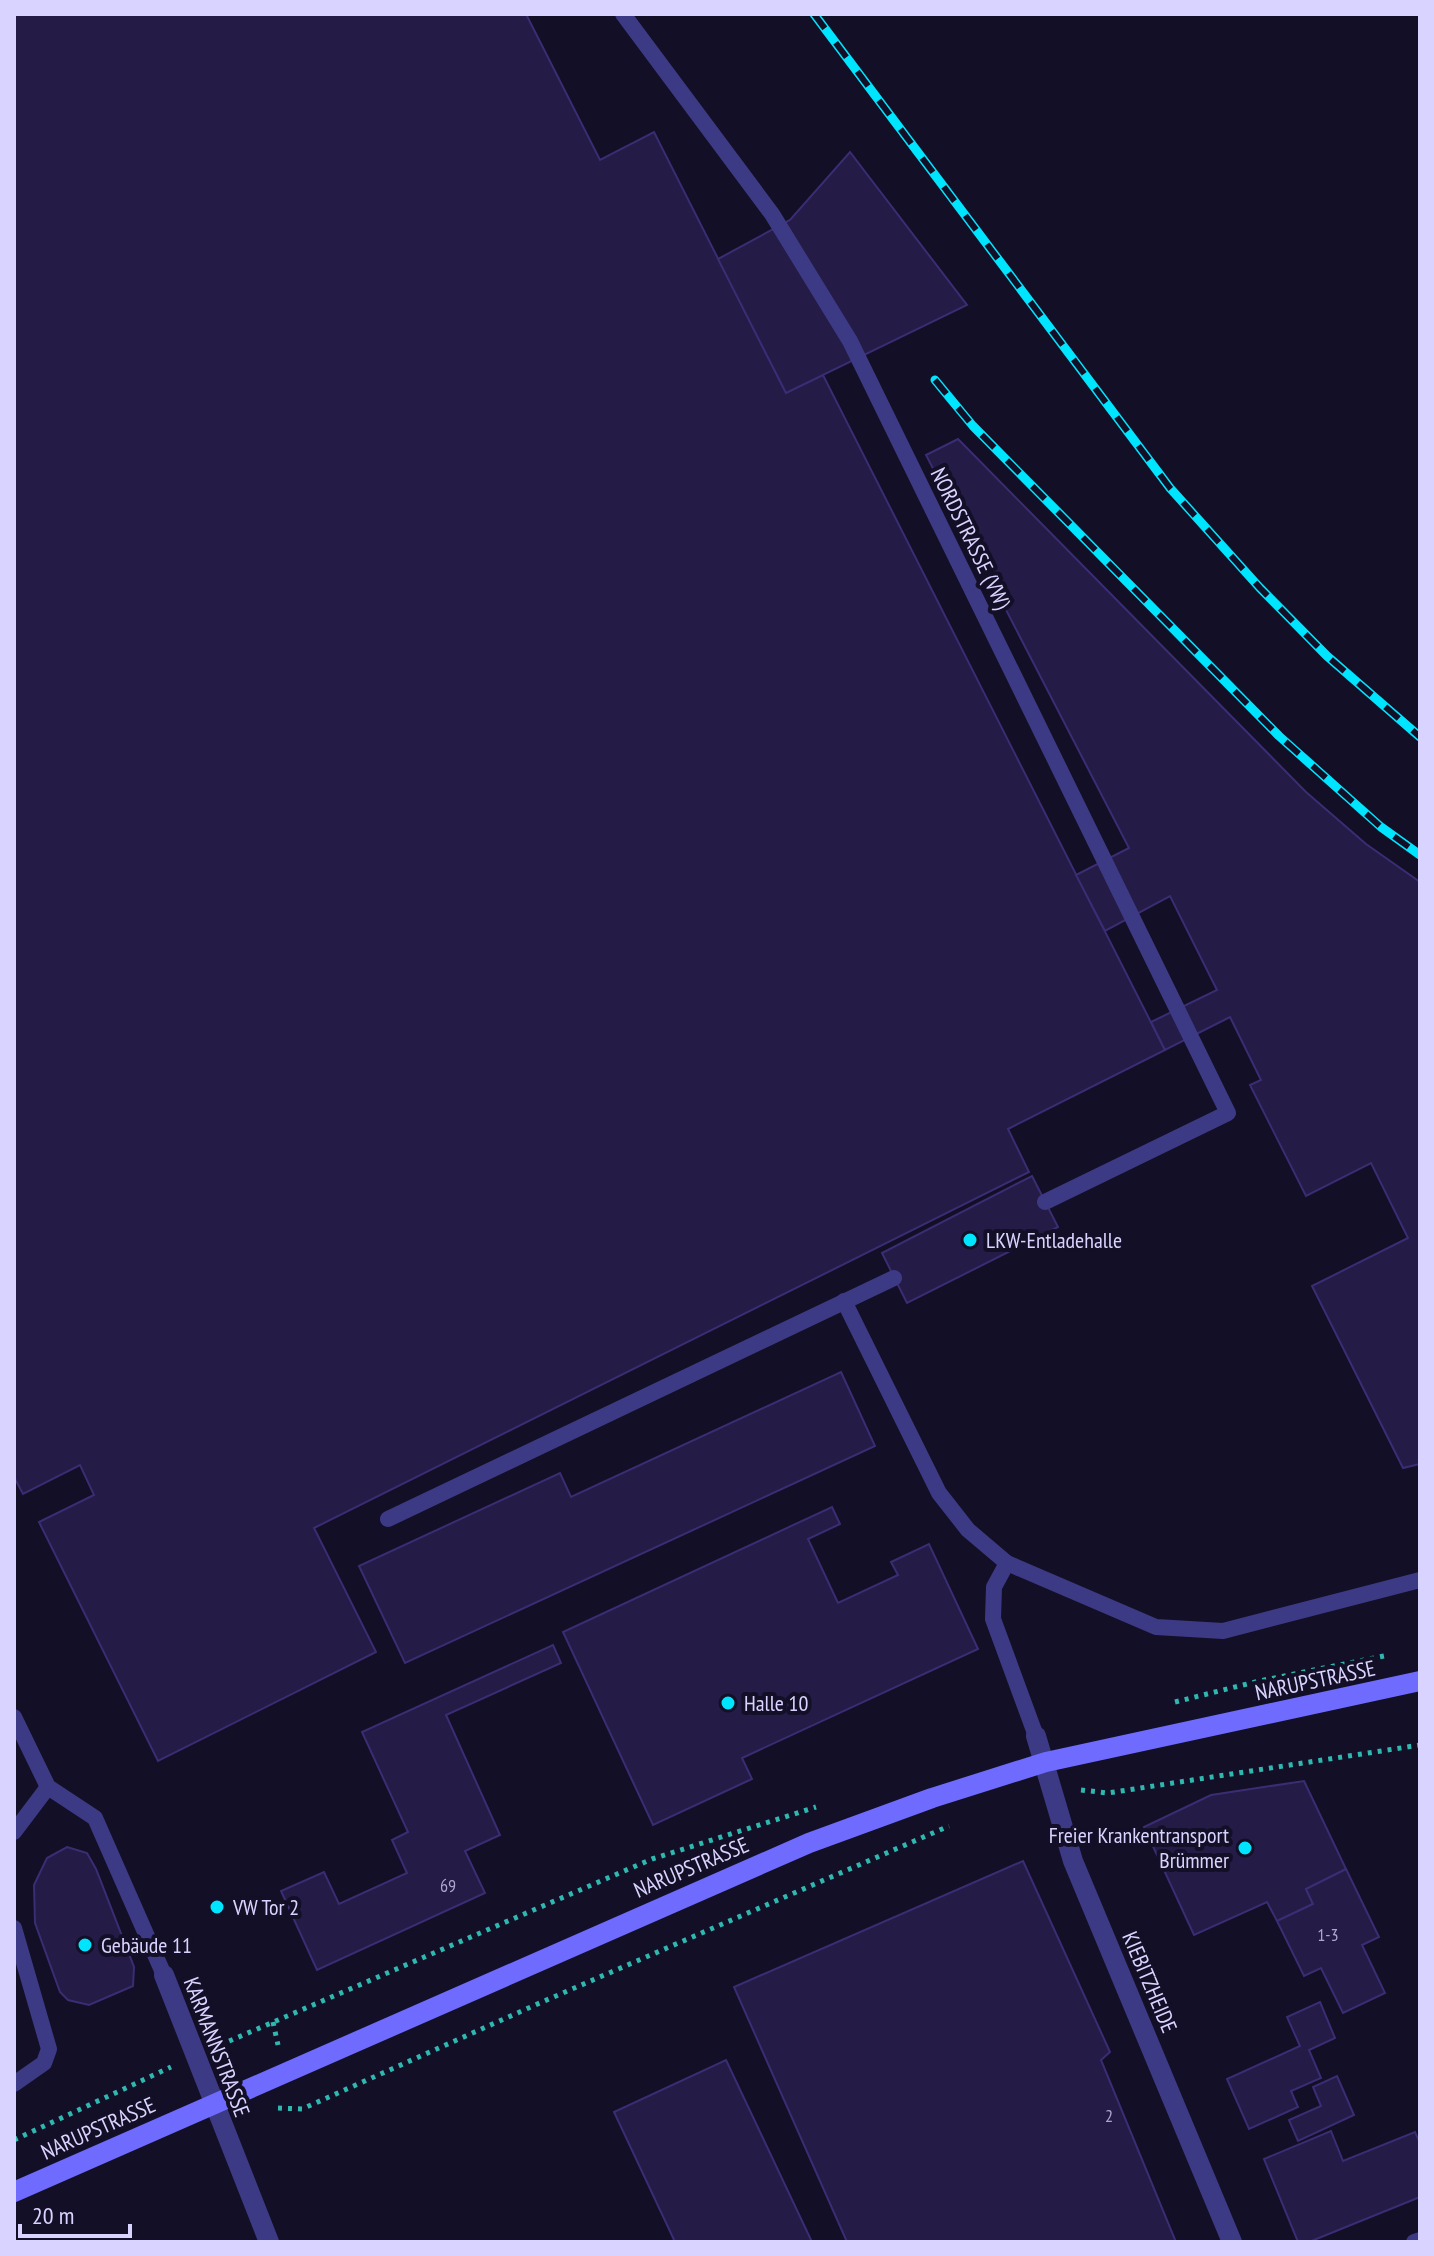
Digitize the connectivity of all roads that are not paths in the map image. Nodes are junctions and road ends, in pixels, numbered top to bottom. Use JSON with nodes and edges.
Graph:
{"nodes":[{"id":1,"x":623,"y":14,"type":"edge"},
{"id":2,"x":1045,"y":1202,"type":"dead end"},
{"id":3,"x":894,"y":1278,"type":"dead end"},
{"id":4,"x":844,"y":1301,"type":"junction"},
{"id":5,"x":388,"y":1519,"type":"dead end"},
{"id":6,"x":1007,"y":1563,"type":"junction"},
{"id":7,"x":1420,"y":1580,"type":"edge"},
{"id":8,"x":1420,"y":1681,"type":"edge"},
{"id":9,"x":14,"y":1717,"type":"edge"},
{"id":10,"x":1036,"y":1736,"type":"joint"},
{"id":11,"x":1046,"y":1762,"type":"junction"},
{"id":12,"x":48,"y":1787,"type":"junction"},
{"id":13,"x":14,"y":1832,"type":"edge"},
{"id":14,"x":14,"y":1928,"type":"edge"},
{"id":15,"x":164,"y":1975,"type":"joint"},
{"id":16,"x":30,"y":1983,"type":"junction"},
{"id":17,"x":14,"y":1991,"type":"edge"},
{"id":18,"x":14,"y":2084,"type":"edge"},
{"id":19,"x":213,"y":2104,"type":"junction"},
{"id":20,"x":14,"y":2192,"type":"edge"},
{"id":21,"x":1420,"y":2240,"type":"edge"},
{"id":22,"x":269,"y":2242,"type":"edge"},
{"id":23,"x":1232,"y":2242,"type":"edge"},
{"id":24,"x":1414,"y":2242,"type":"edge"}],
"edges":[{"from":1,"to":2,"type":"lane","name":"NORDSTRASSE (VW)"},
{"from":3,"to":4,"type":"lane"},
{"from":4,"to":5,"type":"lane"},
{"from":4,"to":6,"type":"lane"},
{"from":6,"to":7,"type":"lane"},
{"from":6,"to":10,"type":"lane"},
{"from":8,"to":11,"type":"street","name":"NARUPSTRASSE"},
{"from":9,"to":12,"type":"lane"},
{"from":10,"to":11,"type":"street","name":"KIEBITZHEIDE"},
{"from":11,"to":19,"type":"street","name":"NARUPSTRASSE"},
{"from":11,"to":23,"type":"street","name":"KIEBITZHEIDE"},
{"from":12,"to":13,"type":"lane"},
{"from":12,"to":15,"type":"lane","name":"KARMANNSTRASSE"},
{"from":14,"to":16,"type":"lane"},
{"from":15,"to":19,"type":"street","name":"KARMANNSTRASSE"},
{"from":16,"to":17,"type":"lane"},
{"from":16,"to":18,"type":"lane"},
{"from":19,"to":20,"type":"street","name":"NARUPSTRASSE"},
{"from":19,"to":22,"type":"street","name":"KARMANNSTRASSE"},
{"from":21,"to":24,"type":"lane"}]}
